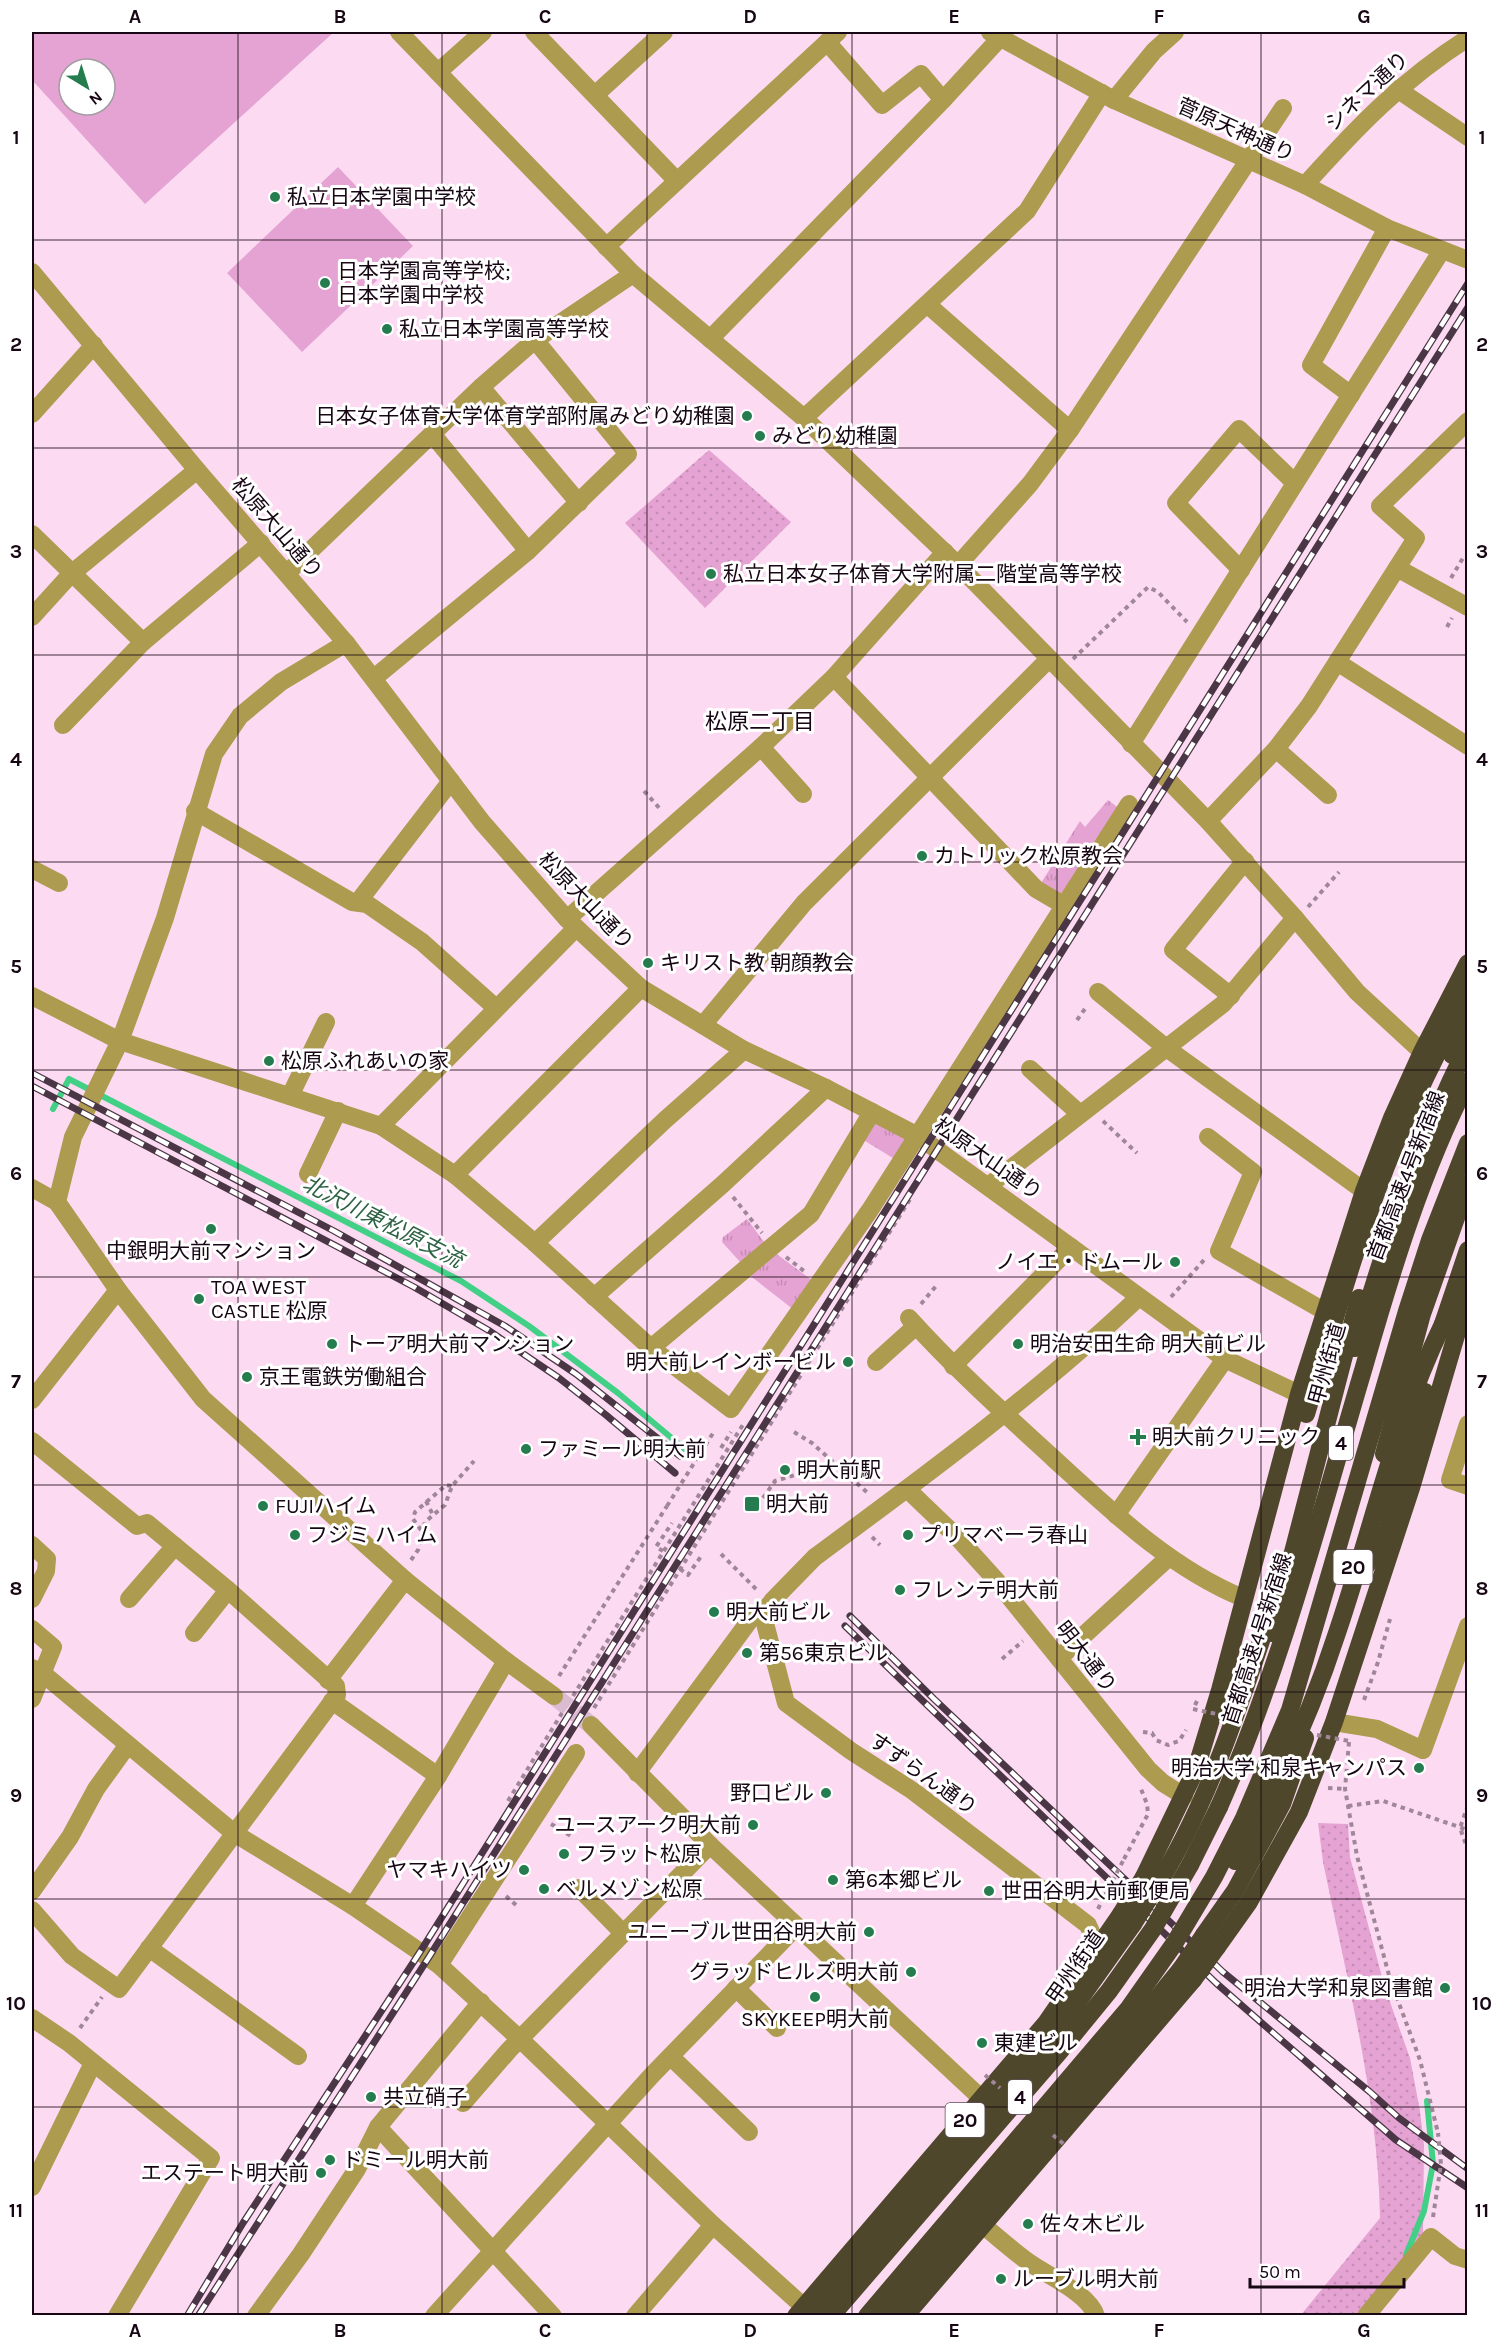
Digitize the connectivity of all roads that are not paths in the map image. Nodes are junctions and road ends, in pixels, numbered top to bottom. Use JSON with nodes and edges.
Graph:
{"nodes":[{"id":1,"x":399,"y":32,"type":"edge"},
{"id":2,"x":483,"y":32,"type":"edge"},
{"id":3,"x":534,"y":32,"type":"edge"},
{"id":4,"x":664,"y":32,"type":"edge"},
{"id":5,"x":1175,"y":32,"type":"edge"},
{"id":6,"x":995,"y":35,"type":"edge"},
{"id":7,"x":832,"y":37,"type":"edge"},
{"id":8,"x":1467,"y":38,"type":"edge"},
{"id":9,"x":438,"y":72,"type":"junction"},
{"id":10,"x":1397,"y":89,"type":"junction"},
{"id":11,"x":596,"y":94,"type":"junction"},
{"id":12,"x":1108,"y":96,"type":"junction"},
{"id":13,"x":943,"y":100,"type":"junction"},
{"id":14,"x":1283,"y":108,"type":"dead end"},
{"id":15,"x":1467,"y":137,"type":"edge"},
{"id":16,"x":1248,"y":159,"type":"junction"},
{"id":17,"x":677,"y":181,"type":"junction"},
{"id":18,"x":1305,"y":185,"type":"junction"},
{"id":19,"x":1387,"y":228,"type":"junction"},
{"id":20,"x":606,"y":247,"type":"junction"},
{"id":21,"x":1442,"y":250,"type":"junction"},
{"id":22,"x":1467,"y":260,"type":"edge"},
{"id":23,"x":32,"y":272,"type":"edge"},
{"id":24,"x":633,"y":273,"type":"junction"},
{"id":25,"x":928,"y":304,"type":"junction"},
{"id":26,"x":710,"y":339,"type":"junction"},
{"id":27,"x":535,"y":340,"type":"junction"},
{"id":28,"x":94,"y":345,"type":"junction"},
{"id":29,"x":481,"y":387,"type":"junction"},
{"id":30,"x":1351,"y":395,"type":"junction"},
{"id":31,"x":32,"y":414,"type":"edge"},
{"id":32,"x":804,"y":418,"type":"junction"},
{"id":33,"x":1466,"y":424,"type":"edge"},
{"id":34,"x":1070,"y":430,"type":"junction"},
{"id":35,"x":433,"y":435,"type":"junction"},
{"id":36,"x":197,"y":470,"type":"junction"},
{"id":37,"x":1295,"y":483,"type":"junction"},
{"id":38,"x":579,"y":503,"type":"junction"},
{"id":39,"x":32,"y":534,"type":"edge"},
{"id":40,"x":261,"y":543,"type":"junction"},
{"id":41,"x":528,"y":551,"type":"junction"},
{"id":42,"x":945,"y":552,"type":"junction"},
{"id":43,"x":958,"y":565,"type":"junction"},
{"id":44,"x":1397,"y":568,"type":"junction"},
{"id":45,"x":1241,"y":570,"type":"junction"},
{"id":46,"x":287,"y":573,"type":"junction"},
{"id":47,"x":70,"y":574,"type":"junction"},
{"id":48,"x":1464,"y":604,"type":"edge"},
{"id":49,"x":32,"y":617,"type":"edge"},
{"id":50,"x":143,"y":642,"type":"junction"},
{"id":51,"x":346,"y":643,"type":"junction"},
{"id":52,"x":1337,"y":662,"type":"junction"},
{"id":53,"x":1055,"y":665,"type":"junction"},
{"id":54,"x":834,"y":677,"type":"junction"},
{"id":55,"x":374,"y":678,"type":"junction"},
{"id":56,"x":63,"y":725,"type":"dead end"},
{"id":57,"x":1131,"y":744,"type":"junction"},
{"id":58,"x":1467,"y":746,"type":"edge"},
{"id":59,"x":761,"y":747,"type":"junction"},
{"id":60,"x":1276,"y":749,"type":"junction"},
{"id":61,"x":930,"y":778,"type":"junction"},
{"id":62,"x":451,"y":781,"type":"junction"},
{"id":63,"x":803,"y":794,"type":"dead end"},
{"id":64,"x":1328,"y":795,"type":"dead end"},
{"id":65,"x":1129,"y":804,"type":"dead end"},
{"id":66,"x":195,"y":811,"type":"junction"},
{"id":67,"x":1208,"y":821,"type":"junction"},
{"id":68,"x":1245,"y":861,"type":"junction"},
{"id":69,"x":32,"y":869,"type":"edge"},
{"id":70,"x":59,"y":883,"type":"dead end"},
{"id":71,"x":358,"y":902,"type":"junction"},
{"id":72,"x":1065,"y":906,"type":"junction"},
{"id":73,"x":1295,"y":918,"type":"junction"},
{"id":74,"x":572,"y":924,"type":"junction"},
{"id":75,"x":1467,"y":963,"type":"edge"},
{"id":76,"x":641,"y":988,"type":"junction"},
{"id":77,"x":1098,"y":992,"type":"dead end"},
{"id":78,"x":1467,"y":994,"type":"edge"},
{"id":79,"x":32,"y":996,"type":"edge"},
{"id":80,"x":1230,"y":996,"type":"junction"},
{"id":81,"x":496,"y":1008,"type":"junction"},
{"id":82,"x":326,"y":1022,"type":"dead end"},
{"id":83,"x":1467,"y":1023,"type":"edge"},
{"id":84,"x":703,"y":1025,"type":"junction"},
{"id":85,"x":120,"y":1041,"type":"junction"},
{"id":86,"x":1467,"y":1045,"type":"edge"},
{"id":87,"x":1165,"y":1047,"type":"junction"},
{"id":88,"x":744,"y":1050,"type":"junction"},
{"id":89,"x":1422,"y":1052,"type":"junction"},
{"id":90,"x":1030,"y":1069,"type":"dead end"},
{"id":91,"x":1467,"y":1081,"type":"edge"},
{"id":92,"x":826,"y":1088,"type":"junction"},
{"id":93,"x":290,"y":1096,"type":"junction"},
{"id":94,"x":338,"y":1111,"type":"junction"},
{"id":95,"x":1084,"y":1111,"type":"junction"},
{"id":96,"x":872,"y":1112,"type":"junction"},
{"id":97,"x":381,"y":1126,"type":"junction"},
{"id":98,"x":918,"y":1136,"type":"junction"},
{"id":99,"x":1208,"y":1137,"type":"dead end"},
{"id":100,"x":1467,"y":1143,"type":"edge"},
{"id":101,"x":308,"y":1174,"type":"dead end"},
{"id":102,"x":455,"y":1175,"type":"junction"},
{"id":103,"x":1467,"y":1184,"type":"edge"},
{"id":104,"x":988,"y":1186,"type":"junction"},
{"id":105,"x":32,"y":1188,"type":"edge"},
{"id":106,"x":1364,"y":1191,"type":"junction"},
{"id":107,"x":57,"y":1202,"type":"junction"},
{"id":108,"x":1467,"y":1206,"type":"edge"},
{"id":109,"x":535,"y":1243,"type":"junction"},
{"id":110,"x":1071,"y":1247,"type":"junction"},
{"id":111,"x":1460,"y":1249,"type":"edge"},
{"id":112,"x":118,"y":1290,"type":"junction"},
{"id":113,"x":1467,"y":1295,"type":"edge"},
{"id":114,"x":1139,"y":1297,"type":"junction"},
{"id":115,"x":594,"y":1298,"type":"junction"},
{"id":116,"x":1324,"y":1311,"type":"junction"},
{"id":117,"x":651,"y":1348,"type":"junction"},
{"id":118,"x":1225,"y":1359,"type":"junction"},
{"id":119,"x":876,"y":1362,"type":"dead end"},
{"id":120,"x":953,"y":1366,"type":"junction"},
{"id":121,"x":1299,"y":1394,"type":"junction"},
{"id":122,"x":32,"y":1401,"type":"edge"},
{"id":123,"x":1003,"y":1412,"type":"junction"},
{"id":124,"x":1467,"y":1424,"type":"edge"},
{"id":125,"x":32,"y":1442,"type":"edge"},
{"id":126,"x":1467,"y":1486,"type":"edge"},
{"id":127,"x":907,"y":1489,"type":"junction"},
{"id":128,"x":1116,"y":1515,"type":"junction"},
{"id":129,"x":32,"y":1545,"type":"edge"},
{"id":130,"x":175,"y":1546,"type":"junction"},
{"id":131,"x":1169,"y":1557,"type":"junction"},
{"id":132,"x":402,"y":1577,"type":"junction"},
{"id":133,"x":228,"y":1590,"type":"junction"},
{"id":134,"x":1243,"y":1598,"type":"junction"},
{"id":135,"x":32,"y":1599,"type":"edge"},
{"id":136,"x":129,"y":1599,"type":"dead end"},
{"id":137,"x":767,"y":1607,"type":"junction"},
{"id":138,"x":1467,"y":1626,"type":"edge"},
{"id":139,"x":32,"y":1629,"type":"edge"},
{"id":140,"x":194,"y":1633,"type":"dead end"},
{"id":141,"x":1059,"y":1658,"type":"junction"},
{"id":142,"x":506,"y":1661,"type":"junction"},
{"id":143,"x":36,"y":1670,"type":"edge"},
{"id":144,"x":328,"y":1680,"type":"junction"},
{"id":145,"x":32,"y":1699,"type":"edge"},
{"id":146,"x":559,"y":1700,"type":"tunnel mouth"},
{"id":147,"x":332,"y":1701,"type":"junction"},
{"id":148,"x":591,"y":1718,"type":"tunnel mouth"},
{"id":149,"x":1334,"y":1722,"type":"junction"},
{"id":150,"x":127,"y":1746,"type":"junction"},
{"id":151,"x":576,"y":1753,"type":"dead end"},
{"id":152,"x":638,"y":1773,"type":"junction"},
{"id":153,"x":438,"y":1776,"type":"junction"},
{"id":154,"x":1184,"y":1796,"type":"junction"},
{"id":155,"x":1219,"y":1807,"type":"junction"},
{"id":156,"x":234,"y":1833,"type":"junction"},
{"id":157,"x":710,"y":1845,"type":"junction"},
{"id":158,"x":1150,"y":1883,"type":"junction"},
{"id":159,"x":579,"y":1888,"type":"dead end"},
{"id":160,"x":32,"y":1891,"type":"edge"},
{"id":161,"x":353,"y":1906,"type":"junction"},
{"id":162,"x":32,"y":1910,"type":"edge"},
{"id":163,"x":1127,"y":1919,"type":"junction"},
{"id":164,"x":797,"y":1926,"type":"junction"},
{"id":165,"x":623,"y":1933,"type":"junction"},
{"id":166,"x":1210,"y":1941,"type":"junction"},
{"id":167,"x":149,"y":1948,"type":"junction"},
{"id":168,"x":1098,"y":1948,"type":"junction"},
{"id":169,"x":439,"y":1965,"type":"junction"},
{"id":170,"x":736,"y":1988,"type":"junction"},
{"id":171,"x":481,"y":2002,"type":"junction"},
{"id":172,"x":1129,"y":2008,"type":"junction"},
{"id":173,"x":32,"y":2018,"type":"edge"},
{"id":174,"x":777,"y":2028,"type":"dead end"},
{"id":175,"x":521,"y":2040,"type":"junction"},
{"id":176,"x":298,"y":2056,"type":"dead end"},
{"id":177,"x":671,"y":2057,"type":"junction"},
{"id":178,"x":93,"y":2063,"type":"junction"},
{"id":179,"x":982,"y":2099,"type":"junction"},
{"id":180,"x":463,"y":2103,"type":"dead end"},
{"id":181,"x":608,"y":2126,"type":"junction"},
{"id":182,"x":378,"y":2127,"type":"junction"},
{"id":183,"x":749,"y":2132,"type":"dead end"},
{"id":184,"x":32,"y":2187,"type":"edge"},
{"id":185,"x":978,"y":2220,"type":"junction"},
{"id":186,"x":713,"y":2225,"type":"junction"},
{"id":187,"x":492,"y":2252,"type":"junction"},
{"id":188,"x":1467,"y":2260,"type":"edge"},
{"id":189,"x":804,"y":2313,"type":"edge"},
{"id":190,"x":117,"y":2316,"type":"edge"},
{"id":191,"x":256,"y":2316,"type":"edge"},
{"id":192,"x":434,"y":2316,"type":"edge"},
{"id":193,"x":552,"y":2316,"type":"edge"},
{"id":194,"x":635,"y":2316,"type":"edge"},
{"id":195,"x":831,"y":2316,"type":"edge"},
{"id":196,"x":867,"y":2316,"type":"edge"},
{"id":197,"x":888,"y":2316,"type":"edge"},
{"id":198,"x":905,"y":2316,"type":"edge"},
{"id":199,"x":1096,"y":2316,"type":"edge"},
{"id":200,"x":1366,"y":2316,"type":"edge"}],
"edges":[{"from":1,"to":9,"type":"street"},
{"from":2,"to":9,"type":"street"},
{"from":3,"to":11,"type":"street"},
{"from":4,"to":11,"type":"street"},
{"from":5,"to":12,"type":"street"},
{"from":6,"to":12,"type":"street","name":"菅原天神通り"},
{"from":6,"to":13,"type":"street"},
{"from":7,"to":13,"type":"street"},
{"from":7,"to":17,"type":"street"},
{"from":8,"to":10,"type":"street","name":"シネマ通り"},
{"from":9,"to":20,"type":"street"},
{"from":10,"to":15,"type":"street"},
{"from":10,"to":18,"type":"street","name":"シネマ通り"},
{"from":11,"to":17,"type":"street"},
{"from":12,"to":16,"type":"street","name":"菅原天神通り"},
{"from":12,"to":25,"type":"street"},
{"from":13,"to":26,"type":"street"},
{"from":14,"to":16,"type":"street"},
{"from":16,"to":18,"type":"street","name":"菅原天神通り"},
{"from":16,"to":34,"type":"street"},
{"from":17,"to":20,"type":"street"},
{"from":18,"to":19,"type":"street","name":"菅原天神通り"},
{"from":19,"to":21,"type":"street","name":"菅原天神通り"},
{"from":19,"to":30,"type":"street"},
{"from":20,"to":24,"type":"street"},
{"from":21,"to":22,"type":"street","name":"菅原天神通り"},
{"from":21,"to":30,"type":"street"},
{"from":23,"to":28,"type":"street","name":"松原大山通り"},
{"from":24,"to":26,"type":"street"},
{"from":24,"to":27,"type":"street"},
{"from":25,"to":32,"type":"street"},
{"from":25,"to":34,"type":"street"},
{"from":26,"to":32,"type":"street"},
{"from":27,"to":29,"type":"street"},
{"from":27,"to":38,"type":"street"},
{"from":28,"to":31,"type":"street"},
{"from":28,"to":36,"type":"street","name":"松原大山通り"},
{"from":29,"to":35,"type":"street"},
{"from":29,"to":38,"type":"street"},
{"from":30,"to":37,"type":"street"},
{"from":32,"to":42,"type":"street"},
{"from":33,"to":44,"type":"street"},
{"from":34,"to":43,"type":"street"},
{"from":35,"to":41,"type":"street"},
{"from":35,"to":46,"type":"street"},
{"from":36,"to":40,"type":"street","name":"松原大山通り"},
{"from":36,"to":47,"type":"street"},
{"from":37,"to":45,"type":"street"},
{"from":37,"to":45,"type":"street"},
{"from":38,"to":41,"type":"street"},
{"from":39,"to":47,"type":"street"},
{"from":40,"to":46,"type":"street","name":"松原大山通り"},
{"from":40,"to":50,"type":"street"},
{"from":41,"to":55,"type":"street"},
{"from":42,"to":43,"type":"street"},
{"from":42,"to":54,"type":"street"},
{"from":43,"to":53,"type":"street"},
{"from":44,"to":48,"type":"street"},
{"from":44,"to":52,"type":"street"},
{"from":45,"to":57,"type":"street"},
{"from":46,"to":51,"type":"street","name":"松原大山通り"},
{"from":47,"to":49,"type":"street"},
{"from":47,"to":50,"type":"street"},
{"from":50,"to":56,"type":"street"},
{"from":51,"to":55,"type":"street","name":"松原大山通り"},
{"from":51,"to":66,"type":"street"},
{"from":52,"to":58,"type":"street"},
{"from":52,"to":60,"type":"street"},
{"from":53,"to":57,"type":"street"},
{"from":53,"to":61,"type":"street"},
{"from":54,"to":59,"type":"street"},
{"from":54,"to":61,"type":"street"},
{"from":55,"to":62,"type":"street","name":"松原大山通り"},
{"from":57,"to":67,"type":"street"},
{"from":59,"to":63,"type":"street"},
{"from":59,"to":74,"type":"street"},
{"from":60,"to":64,"type":"street"},
{"from":60,"to":67,"type":"street"},
{"from":61,"to":72,"type":"street"},
{"from":61,"to":84,"type":"street"},
{"from":62,"to":71,"type":"street"},
{"from":62,"to":74,"type":"street","name":"松原大山通り"},
{"from":65,"to":72,"type":"street"},
{"from":66,"to":71,"type":"street"},
{"from":66,"to":85,"type":"street"},
{"from":67,"to":68,"type":"street"},
{"from":68,"to":73,"type":"street"},
{"from":68,"to":80,"type":"street"},
{"from":69,"to":70,"type":"street"},
{"from":71,"to":81,"type":"street"},
{"from":72,"to":98,"type":"street"},
{"from":73,"to":80,"type":"street"},
{"from":73,"to":89,"type":"street"},
{"from":74,"to":76,"type":"street","name":"松原大山通り"},
{"from":74,"to":81,"type":"street"},
{"from":75,"to":89,"type":"highway","number":"20"},
{"from":76,"to":84,"type":"street","name":"松原大山通り"},
{"from":76,"to":102,"type":"street"},
{"from":77,"to":87,"type":"street"},
{"from":78,"to":134,"type":"highway"},
{"from":79,"to":85,"type":"street"},
{"from":80,"to":87,"type":"street"},
{"from":81,"to":97,"type":"street"},
{"from":82,"to":93,"type":"street"},
{"from":83,"to":155,"type":"highway","bridge":true},
{"from":84,"to":88,"type":"street","name":"松原大山通り"},
{"from":85,"to":93,"type":"street"},
{"from":85,"to":107,"type":"street"},
{"from":86,"to":158,"type":"highway","name":"甲州街道","number":"20"},
{"from":87,"to":95,"type":"street"},
{"from":87,"to":106,"type":"street"},
{"from":88,"to":92,"type":"street","name":"松原大山通り"},
{"from":88,"to":109,"type":"street"},
{"from":89,"to":106,"type":"highway","number":"20"},
{"from":90,"to":95,"type":"street"},
{"from":91,"to":155,"type":"highway","name":"首都高速4号新宿線","number":"4","bridge":true},
{"from":92,"to":96,"type":"street","name":"松原大山通り"},
{"from":92,"to":115,"type":"street"},
{"from":93,"to":94,"type":"street"},
{"from":94,"to":97,"type":"street"},
{"from":94,"to":101,"type":"street"},
{"from":95,"to":104,"type":"street"},
{"from":96,"to":98,"type":"street","name":"松原大山通り"},
{"from":96,"to":117,"type":"street"},
{"from":97,"to":102,"type":"street"},
{"from":98,"to":104,"type":"street","name":"松原大山通り"},
{"from":98,"to":117,"type":"street"},
{"from":99,"to":116,"type":"street"},
{"from":100,"to":172,"type":"highway","number":"4","bridge":true},
{"from":102,"to":109,"type":"street"},
{"from":103,"to":166,"type":"highway","number":"20"},
{"from":104,"to":110,"type":"street","name":"松原大山通り"},
{"from":105,"to":107,"type":"street"},
{"from":106,"to":116,"type":"highway","number":"20"},
{"from":107,"to":112,"type":"street"},
{"from":108,"to":111,"type":"highway"},
{"from":109,"to":115,"type":"street"},
{"from":110,"to":114,"type":"street","name":"松原大山通り"},
{"from":110,"to":120,"type":"street"},
{"from":111,"to":149,"type":"highway"},
{"from":111,"to":172,"type":"highway","bridge":true},
{"from":112,"to":122,"type":"street"},
{"from":112,"to":132,"type":"street"},
{"from":113,"to":149,"type":"highway"},
{"from":114,"to":118,"type":"street","name":"松原大山通り"},
{"from":114,"to":123,"type":"street"},
{"from":115,"to":117,"type":"street"},
{"from":116,"to":121,"type":"highway","number":"20"},
{"from":118,"to":121,"type":"street","name":"松原大山通り"},
{"from":118,"to":128,"type":"street"},
{"from":119,"to":120,"type":"street"},
{"from":120,"to":123,"type":"street"},
{"from":121,"to":134,"type":"highway","number":"20"},
{"from":123,"to":127,"type":"street"},
{"from":123,"to":128,"type":"street"},
{"from":124,"to":126,"type":"street"},
{"from":125,"to":130,"type":"street"},
{"from":127,"to":137,"type":"street","bridge":true},
{"from":127,"to":141,"type":"street","name":"明大通り"},
{"from":128,"to":131,"type":"street"},
{"from":129,"to":135,"type":"street"},
{"from":130,"to":133,"type":"street"},
{"from":130,"to":136,"type":"street"},
{"from":131,"to":134,"type":"street"},
{"from":131,"to":141,"type":"street"},
{"from":132,"to":142,"type":"street"},
{"from":132,"to":144,"type":"street"},
{"from":133,"to":140,"type":"street"},
{"from":133,"to":144,"type":"street"},
{"from":134,"to":154,"type":"highway","number":"20"},
{"from":137,"to":152,"type":"street"},
{"from":137,"to":168,"type":"street","name":"すずらん通り"},
{"from":138,"to":149,"type":"street"},
{"from":139,"to":143,"type":"street"},
{"from":141,"to":154,"type":"street","name":"明大通り"},
{"from":142,"to":146,"type":"street"},
{"from":142,"to":153,"type":"street"},
{"from":143,"to":145,"type":"street"},
{"from":143,"to":150,"type":"street"},
{"from":144,"to":147,"type":"street"},
{"from":147,"to":153,"type":"street"},
{"from":147,"to":156,"type":"street"},
{"from":148,"to":152,"type":"street"},
{"from":149,"to":166,"type":"highway"},
{"from":150,"to":156,"type":"street"},
{"from":150,"to":160,"type":"street"},
{"from":151,"to":169,"type":"street"},
{"from":152,"to":157,"type":"street"},
{"from":153,"to":161,"type":"street"},
{"from":154,"to":158,"type":"highway","number":"20"},
{"from":155,"to":195,"type":"highway","name":"首都高速4号新宿線","number":"4","bridge":true},
{"from":156,"to":161,"type":"street"},
{"from":156,"to":167,"type":"street"},
{"from":157,"to":164,"type":"street"},
{"from":157,"to":165,"type":"street"},
{"from":158,"to":163,"type":"highway","name":"甲州街道","number":"20","bridge":true},
{"from":159,"to":165,"type":"street"},
{"from":161,"to":169,"type":"street"},
{"from":162,"to":167,"type":"street"},
{"from":163,"to":168,"type":"highway","number":"20"},
{"from":163,"to":189,"type":"highway","name":"甲州街道","number":"20"},
{"from":164,"to":170,"type":"street"},
{"from":164,"to":179,"type":"street"},
{"from":165,"to":175,"type":"street"},
{"from":166,"to":185,"type":"highway","bridge":true},
{"from":167,"to":176,"type":"street"},
{"from":168,"to":179,"type":"highway","number":"20"},
{"from":169,"to":171,"type":"street"},
{"from":170,"to":174,"type":"street"},
{"from":170,"to":177,"type":"street"},
{"from":171,"to":175,"type":"street"},
{"from":171,"to":182,"type":"street"},
{"from":172,"to":196,"type":"highway","number":"4","bridge":true},
{"from":173,"to":178,"type":"street"},
{"from":175,"to":180,"type":"street"},
{"from":175,"to":181,"type":"street"},
{"from":177,"to":181,"type":"street"},
{"from":177,"to":183,"type":"street"},
{"from":178,"to":184,"type":"street"},
{"from":178,"to":190,"type":"street"},
{"from":179,"to":189,"type":"highway","number":"20"},
{"from":181,"to":186,"type":"street"},
{"from":181,"to":187,"type":"street"},
{"from":182,"to":187,"type":"street"},
{"from":182,"to":191,"type":"street"},
{"from":185,"to":197,"type":"highway"},
{"from":185,"to":198,"type":"highway"},
{"from":185,"to":199,"type":"street"},
{"from":186,"to":189,"type":"street"},
{"from":186,"to":194,"type":"street"},
{"from":187,"to":192,"type":"street"},
{"from":187,"to":193,"type":"street"},
{"from":188,"to":200,"type":"street"}]}
